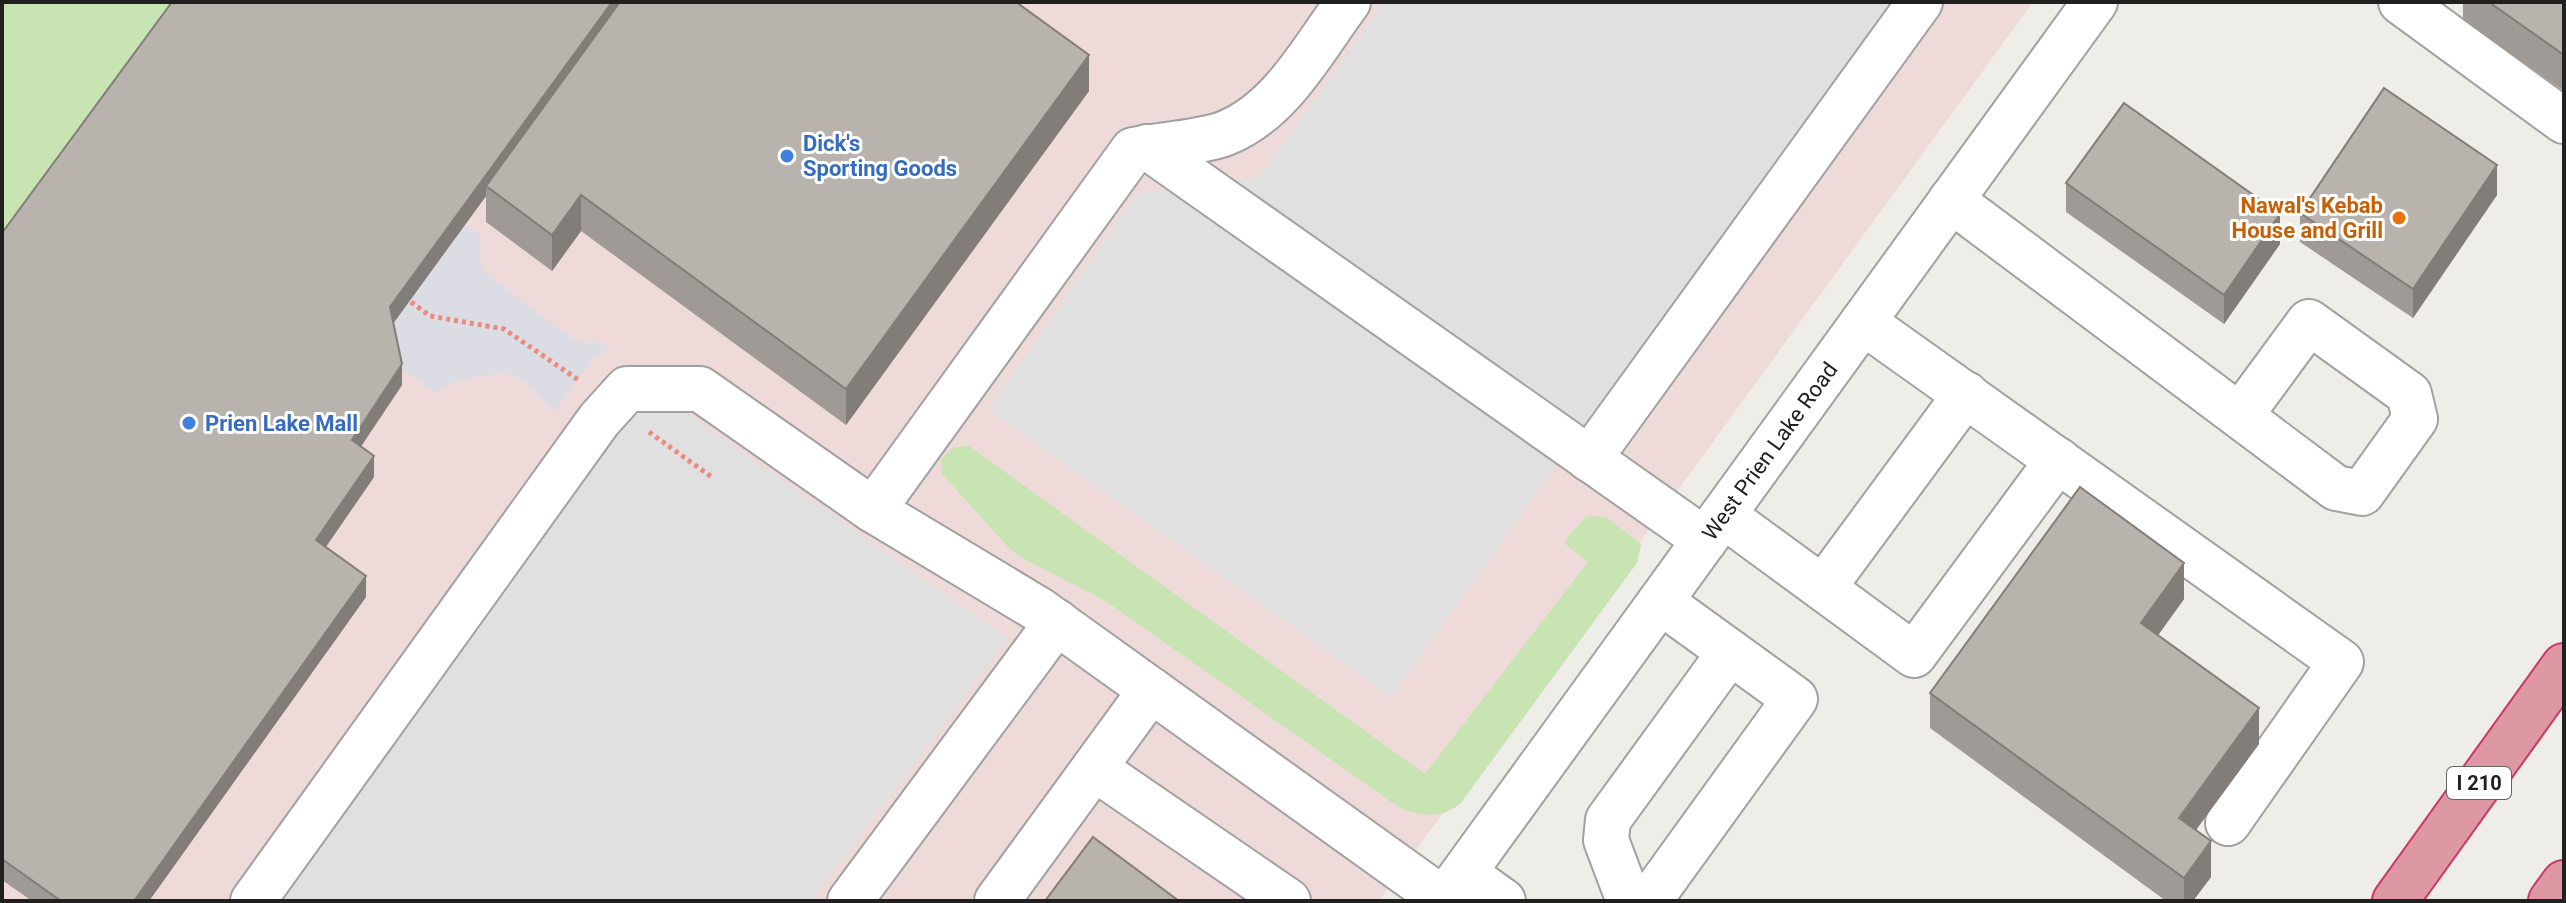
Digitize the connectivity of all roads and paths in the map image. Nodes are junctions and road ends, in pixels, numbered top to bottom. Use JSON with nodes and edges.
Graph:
{"nodes":[{"id":1,"x":1348,"y":2,"type":"edge"},
{"id":2,"x":1920,"y":2,"type":"edge"},
{"id":3,"x":2095,"y":2,"type":"edge"},
{"id":4,"x":2401,"y":2,"type":"edge"},
{"id":5,"x":2564,"y":121,"type":"edge"},
{"id":6,"x":1147,"y":147,"type":"junction"},
{"id":7,"x":1951,"y":200,"type":"junction"},
{"id":8,"x":411,"y":302,"type":"edge"},
{"id":9,"x":1863,"y":322,"type":"junction"},
{"id":10,"x":1966,"y":394,"type":"junction"},
{"id":11,"x":611,"y":406,"type":"junction"},
{"id":12,"x":2240,"y":416,"type":"dead end"},
{"id":13,"x":1589,"y":459,"type":"junction"},
{"id":14,"x":2058,"y":460,"type":"junction"},
{"id":15,"x":713,"y":478,"type":"dead end"},
{"id":16,"x":873,"y":510,"type":"junction"},
{"id":17,"x":1714,"y":527,"type":"junction"},
{"id":18,"x":1823,"y":588,"type":"junction"},
{"id":19,"x":1661,"y":602,"type":"junction"},
{"id":20,"x":1057,"y":622,"type":"junction"},
{"id":21,"x":1730,"y":652,"type":"junction"},
{"id":22,"x":2564,"y":666,"type":"edge"},
{"id":23,"x":1151,"y":690,"type":"junction"},
{"id":24,"x":1094,"y":768,"type":"junction"},
{"id":25,"x":2228,"y":823,"type":"dead end"},
{"id":26,"x":2564,"y":883,"type":"edge"},
{"id":27,"x":1450,"y":891,"type":"edge"},
{"id":28,"x":253,"y":901,"type":"edge"},
{"id":29,"x":850,"y":901,"type":"edge"},
{"id":30,"x":997,"y":901,"type":"edge"},
{"id":31,"x":1288,"y":901,"type":"edge"},
{"id":32,"x":1503,"y":901,"type":"edge"},
{"id":33,"x":1629,"y":901,"type":"edge"},
{"id":34,"x":1649,"y":901,"type":"edge"},
{"id":35,"x":2395,"y":901,"type":"edge"},
{"id":36,"x":2551,"y":901,"type":"edge"}],
"edges":[{"from":1,"to":6,"type":"street"},
{"from":2,"to":13,"type":"street"},
{"from":3,"to":7,"type":"street","name":"West Prien Lake Road"},
{"from":4,"to":5,"type":"street"},
{"from":6,"to":13,"type":"street"},
{"from":6,"to":16,"type":"street"},
{"from":7,"to":9,"type":"street","name":"West Prien Lake Road"},
{"from":7,"to":12,"type":"street"},
{"from":8,"to":11,"type":"path"},
{"from":9,"to":10,"type":"street"},
{"from":9,"to":17,"type":"street","name":"West Prien Lake Road"},
{"from":10,"to":14,"type":"street"},
{"from":10,"to":18,"type":"street"},
{"from":11,"to":15,"type":"path"},
{"from":11,"to":16,"type":"street"},
{"from":11,"to":28,"type":"street"},
{"from":13,"to":17,"type":"street"},
{"from":14,"to":18,"type":"street"},
{"from":14,"to":25,"type":"street"},
{"from":16,"to":20,"type":"street"},
{"from":17,"to":18,"type":"street"},
{"from":17,"to":19,"type":"street","name":"West Prien Lake Road"},
{"from":19,"to":21,"type":"street"},
{"from":19,"to":27,"type":"street","name":"West Prien Lake Road"},
{"from":20,"to":23,"type":"street"},
{"from":20,"to":29,"type":"street"},
{"from":21,"to":33,"type":"street"},
{"from":21,"to":34,"type":"street"},
{"from":22,"to":35,"type":"highway","number":"I 210"},
{"from":23,"to":24,"type":"street"},
{"from":23,"to":27,"type":"street"},
{"from":24,"to":30,"type":"street"},
{"from":24,"to":31,"type":"street"},
{"from":26,"to":36,"type":"highway"},
{"from":27,"to":32,"type":"street"}]}
